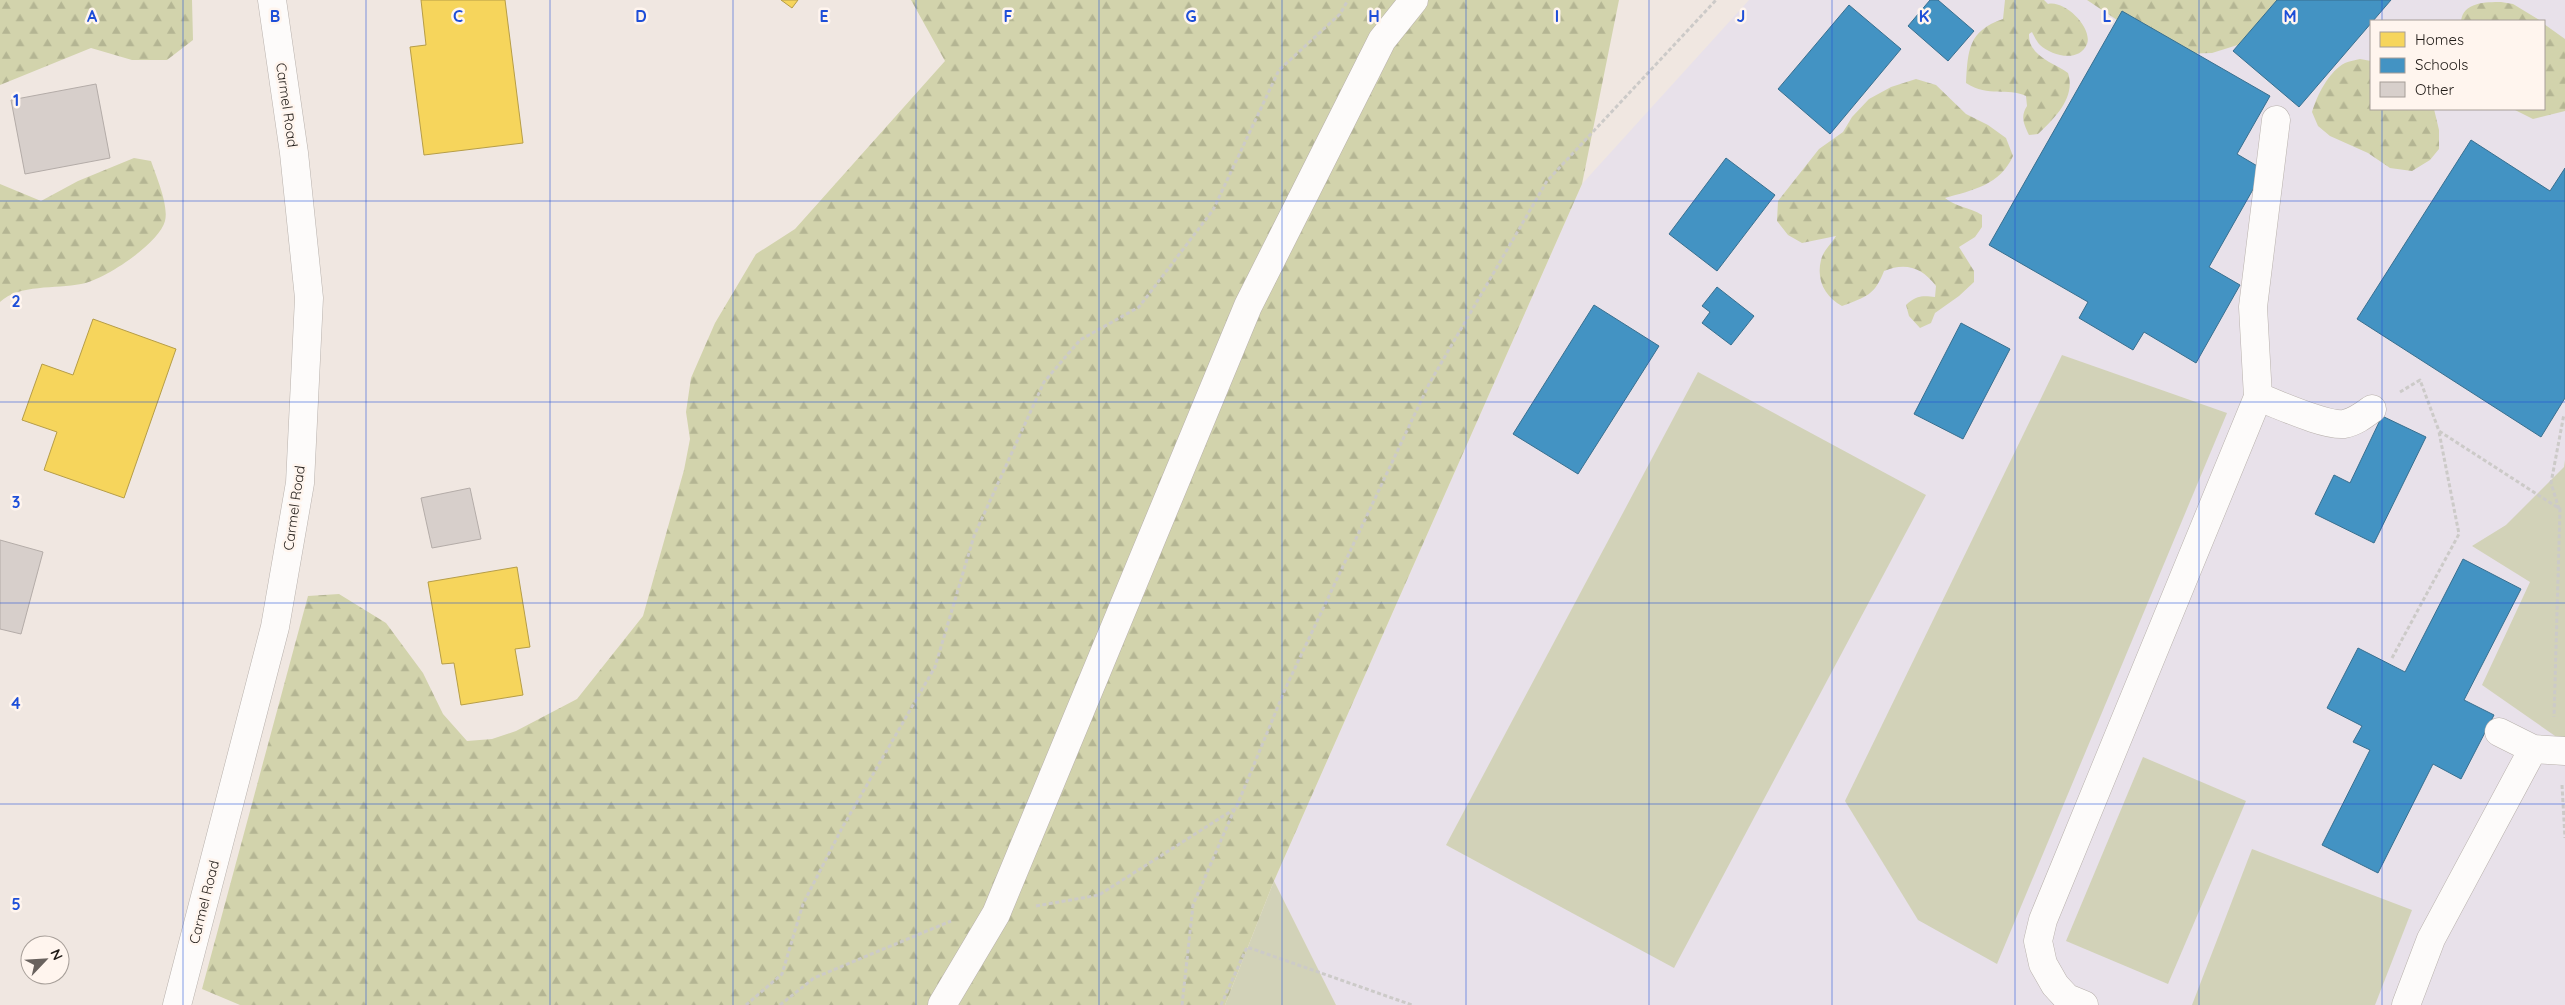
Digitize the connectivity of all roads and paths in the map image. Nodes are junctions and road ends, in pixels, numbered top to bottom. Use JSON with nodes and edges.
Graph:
{"nodes":[{"id":1,"x":272,"y":0,"type":"edge"},
{"id":2,"x":1348,"y":0,"type":"edge"},
{"id":3,"x":1414,"y":0,"type":"edge"},
{"id":4,"x":1716,"y":0,"type":"edge"},
{"id":5,"x":2276,"y":120,"type":"dead end"},
{"id":6,"x":2258,"y":397,"type":"junction"},
{"id":7,"x":2372,"y":409,"type":"joint"},
{"id":8,"x":2564,"y":414,"type":"dead end"},
{"id":9,"x":2439,"y":431,"type":"junction"},
{"id":10,"x":2560,"y":509,"type":"junction"},
{"id":11,"x":2392,"y":658,"type":"dead end"},
{"id":12,"x":2499,"y":732,"type":"dead end"},
{"id":13,"x":2533,"y":749,"type":"junction"},
{"id":14,"x":2563,"y":751,"type":"edge"},
{"id":15,"x":1236,"y":808,"type":"junction"},
{"id":16,"x":2565,"y":838,"type":"edge"},
{"id":17,"x":996,"y":914,"type":"junction"},
{"id":18,"x":184,"y":1002,"type":"edge"},
{"id":19,"x":746,"y":1005,"type":"edge"},
{"id":20,"x":780,"y":1005,"type":"edge"},
{"id":21,"x":942,"y":1005,"type":"edge"},
{"id":22,"x":1182,"y":1005,"type":"edge"},
{"id":23,"x":1221,"y":1005,"type":"edge"},
{"id":24,"x":1412,"y":1005,"type":"edge"},
{"id":25,"x":2084,"y":1005,"type":"edge"},
{"id":26,"x":2406,"y":1005,"type":"edge"}],
"edges":[{"from":1,"to":18,"type":"street","name":"Carmel Road"},
{"from":2,"to":19,"type":"path"},
{"from":3,"to":17,"type":"street"},
{"from":4,"to":15,"type":"path"},
{"from":5,"to":6,"type":"street"},
{"from":6,"to":7,"type":"street"},
{"from":6,"to":25,"type":"street"},
{"from":7,"to":9,"type":"path"},
{"from":8,"to":10,"type":"path"},
{"from":9,"to":10,"type":"path"},
{"from":9,"to":11,"type":"path"},
{"from":10,"to":14,"type":"path"},
{"from":12,"to":13,"type":"street"},
{"from":13,"to":14,"type":"street"},
{"from":13,"to":26,"type":"street"},
{"from":14,"to":16,"type":"path"},
{"from":15,"to":17,"type":"path"},
{"from":15,"to":22,"type":"path"},
{"from":17,"to":20,"type":"path"},
{"from":17,"to":21,"type":"street"},
{"from":23,"to":24,"type":"path"}]}
